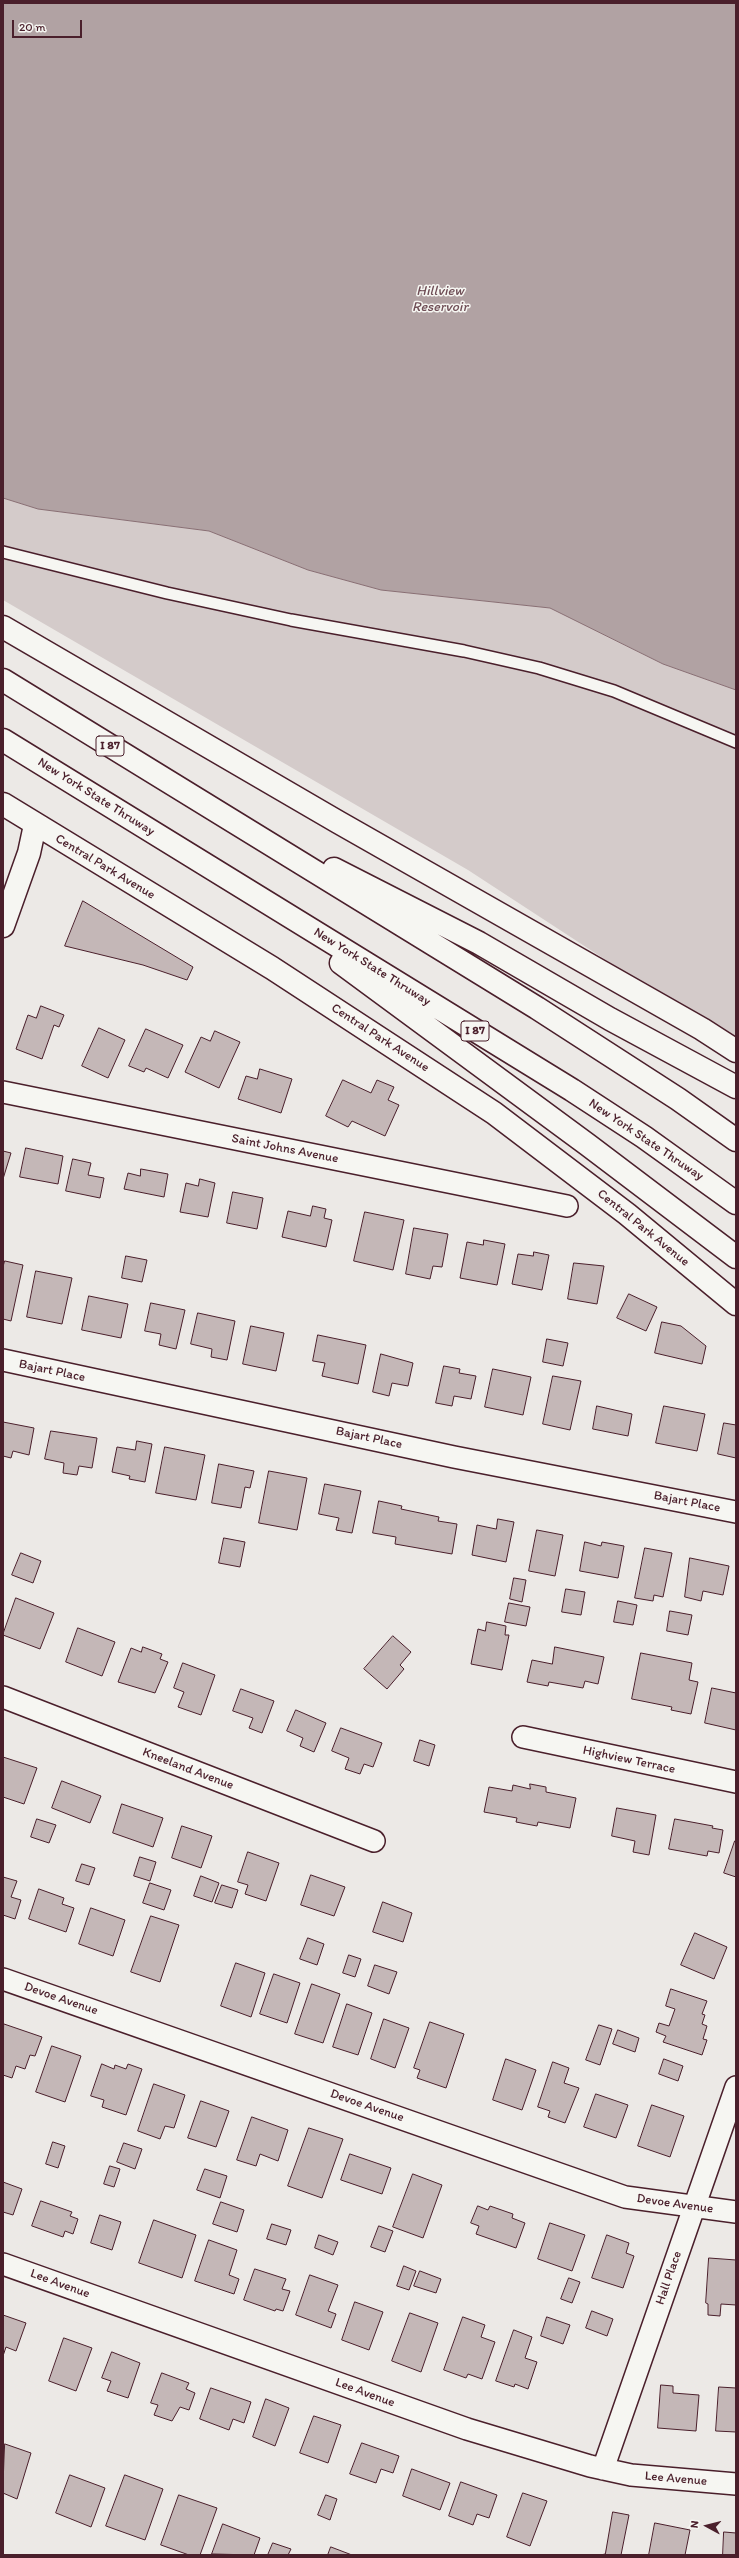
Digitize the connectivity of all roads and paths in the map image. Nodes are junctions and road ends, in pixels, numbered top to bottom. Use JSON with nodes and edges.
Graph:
{"nodes":[{"id":1,"x":3,"y":552,"type":"edge"},
{"id":2,"x":3,"y":627,"type":"edge"},
{"id":3,"x":3,"y":680,"type":"edge"},
{"id":4,"x":3,"y":740,"type":"edge"},
{"id":5,"x":736,"y":742,"type":"edge"},
{"id":6,"x":3,"y":804,"type":"edge"},
{"id":7,"x":218,"y":812,"type":"junction"},
{"id":8,"x":34,"y":825,"type":"junction"},
{"id":9,"x":210,"y":867,"type":"junction"},
{"id":10,"x":7,"y":903,"type":"edge"},
{"id":11,"x":3,"y":926,"type":"edge"},
{"id":12,"x":736,"y":1051,"type":"edge"},
{"id":13,"x":736,"y":1086,"type":"edge"},
{"id":14,"x":3,"y":1092,"type":"edge"},
{"id":15,"x":736,"y":1140,"type":"edge"},
{"id":16,"x":736,"y":1203,"type":"edge"},
{"id":17,"x":567,"y":1206,"type":"dead end"},
{"id":18,"x":736,"y":1257,"type":"edge"},
{"id":19,"x":736,"y":1304,"type":"edge"},
{"id":20,"x":3,"y":1360,"type":"edge"},
{"id":21,"x":736,"y":1512,"type":"edge"},
{"id":22,"x":3,"y":1697,"type":"edge"},
{"id":23,"x":523,"y":1737,"type":"dead end"},
{"id":24,"x":736,"y":1782,"type":"edge"},
{"id":25,"x":374,"y":1841,"type":"dead end"},
{"id":26,"x":3,"y":1979,"type":"edge"},
{"id":27,"x":736,"y":2087,"type":"edge"},
{"id":28,"x":693,"y":2208,"type":"junction"},
{"id":29,"x":736,"y":2212,"type":"edge"},
{"id":30,"x":3,"y":2264,"type":"edge"},
{"id":31,"x":603,"y":2469,"type":"junction"},
{"id":32,"x":736,"y":2484,"type":"edge"}],
"edges":[{"from":1,"to":5,"type":"lane"},
{"from":2,"to":12,"type":"main road"},
{"from":3,"to":7,"type":"main road","number":"I 87"},
{"from":4,"to":9,"type":"main road","name":"New York State Thruway","number":"I 87"},
{"from":6,"to":8,"type":"main road","name":"Central Park Avenue"},
{"from":7,"to":13,"type":"main road"},
{"from":7,"to":15,"type":"main road","number":"I 87"},
{"from":8,"to":10,"type":"main road"},
{"from":8,"to":19,"type":"main road","name":"Central Park Avenue"},
{"from":9,"to":16,"type":"main road","name":"New York State Thruway","number":"I 87"},
{"from":9,"to":18,"type":"main road"},
{"from":10,"to":11,"type":"main road"},
{"from":14,"to":17,"type":"street","name":"Saint Johns Avenue"},
{"from":20,"to":21,"type":"street","name":"Bajart Place"},
{"from":22,"to":25,"type":"street","name":"Kneeland Avenue"},
{"from":23,"to":24,"type":"street","name":"Highview Terrace"},
{"from":26,"to":28,"type":"street","name":"Devoe Avenue"},
{"from":27,"to":28,"type":"street","name":"Hall Place"},
{"from":28,"to":29,"type":"street","name":"Devoe Avenue"},
{"from":28,"to":31,"type":"street","name":"Hall Place"},
{"from":30,"to":31,"type":"street","name":"Lee Avenue"},
{"from":31,"to":32,"type":"street","name":"Lee Avenue"}]}
